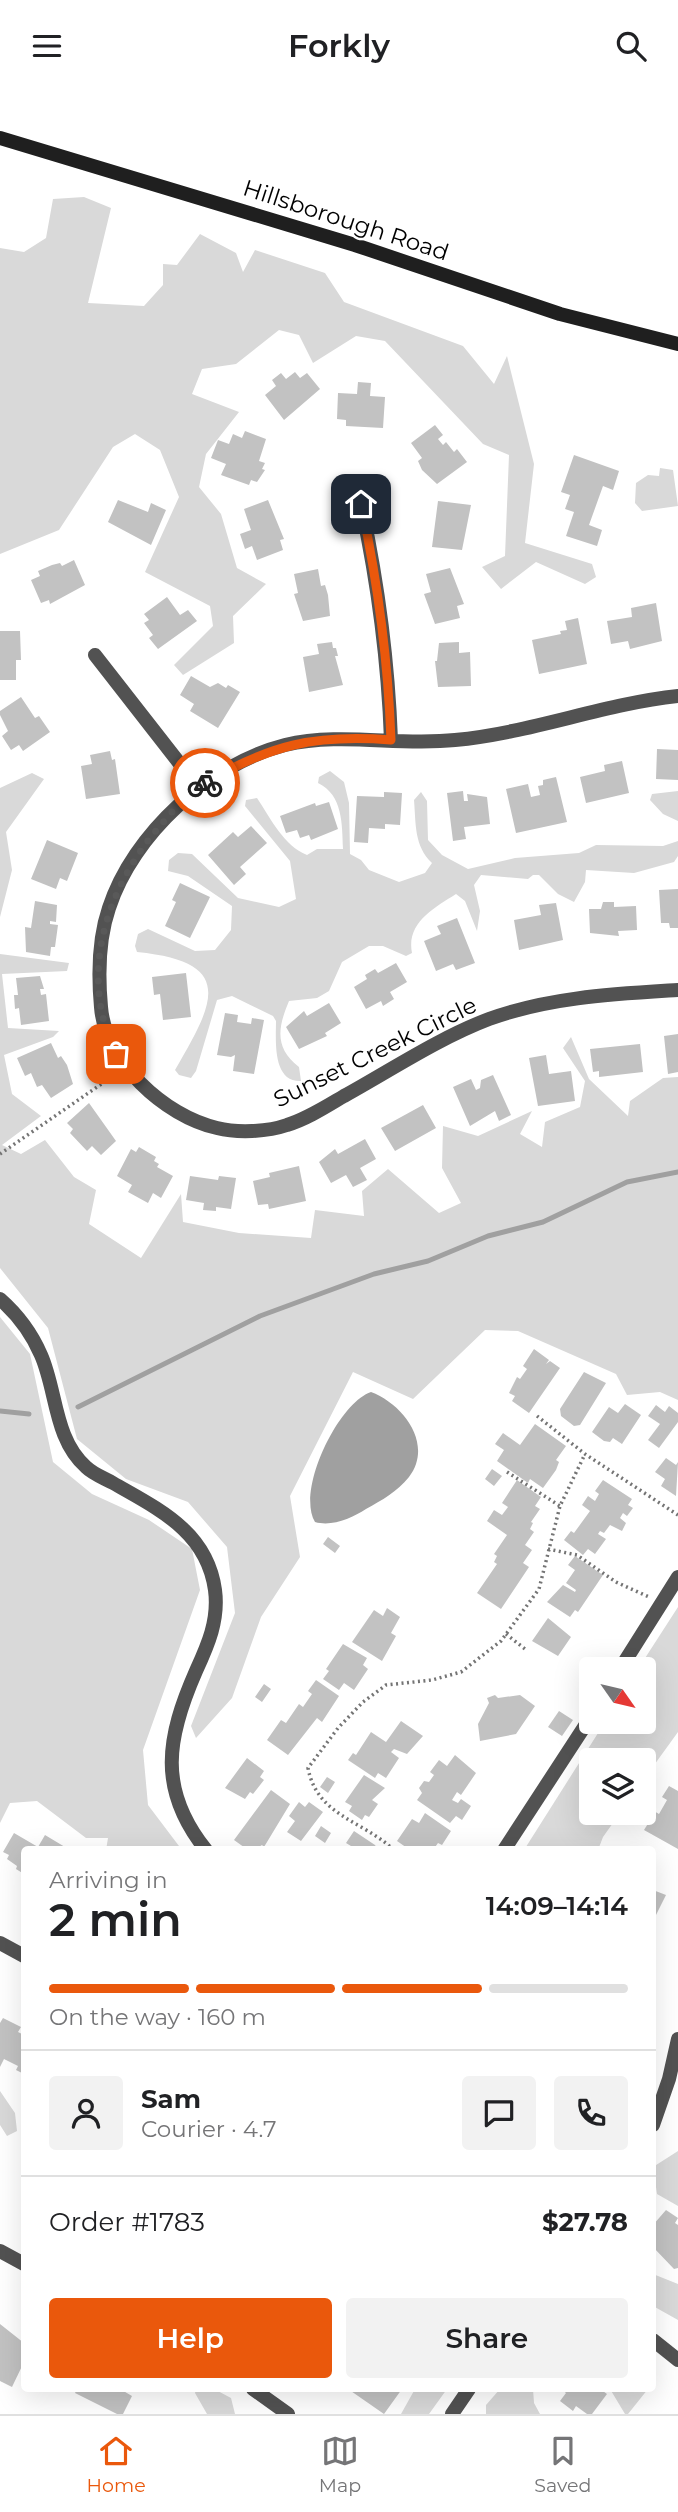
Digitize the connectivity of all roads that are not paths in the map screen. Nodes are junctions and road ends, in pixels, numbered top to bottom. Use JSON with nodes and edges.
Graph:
{"nodes":[{"id":1,"x":0,"y":138,"type":"edge"},
{"id":2,"x":678,"y":344,"type":"edge"},
{"id":3,"x":361,"y":504,"type":"dead end"},
{"id":4,"x":95,"y":655,"type":"dead end"},
{"id":5,"x":678,"y":696,"type":"edge"},
{"id":6,"x":391,"y":740,"type":"junction"},
{"id":7,"x":198,"y":787,"type":"junction"},
{"id":8,"x":678,"y":991,"type":"edge"},
{"id":9,"x":0,"y":1299,"type":"edge"},
{"id":10,"x":678,"y":1577,"type":"edge"},
{"id":11,"x":628,"y":1657,"type":"edge"},
{"id":12,"x":580,"y":1734,"type":"edge"},
{"id":13,"x":204,"y":1846,"type":"edge"},
{"id":14,"x":507,"y":1846,"type":"edge"},
{"id":15,"x":0,"y":1943,"type":"edge"},
{"id":16,"x":21,"y":1954,"type":"edge"},
{"id":17,"x":678,"y":2039,"type":"edge"},
{"id":18,"x":656,"y":2116,"type":"edge"},
{"id":19,"x":0,"y":2251,"type":"edge"},
{"id":20,"x":21,"y":2262,"type":"edge"},
{"id":21,"x":656,"y":2342,"type":"edge"},
{"id":22,"x":678,"y":2360,"type":"edge"},
{"id":23,"x":257,"y":2392,"type":"edge"},
{"id":24,"x":467,"y":2392,"type":"edge"},
{"id":25,"x":288,"y":2414,"type":"edge"},
{"id":26,"x":452,"y":2414,"type":"edge"}],
"edges":[{"from":1,"to":2,"type":"main road","name":"Hillsborough Road"},
{"from":3,"to":6,"type":"street"},
{"from":4,"to":7,"type":"street"},
{"from":5,"to":6,"type":"street","name":"Sunset Creek Circle"},
{"from":6,"to":7,"type":"street","name":"Sunset Creek Circle"},
{"from":7,"to":8,"type":"street","name":"Sunset Creek Circle"},
{"from":9,"to":13,"type":"street"},
{"from":10,"to":11,"type":"street"},
{"from":12,"to":14,"type":"street"},
{"from":15,"to":16,"type":"street"},
{"from":17,"to":18,"type":"street"},
{"from":19,"to":20,"type":"street"},
{"from":21,"to":22,"type":"street"},
{"from":23,"to":25,"type":"street"},
{"from":24,"to":26,"type":"street"}]}
